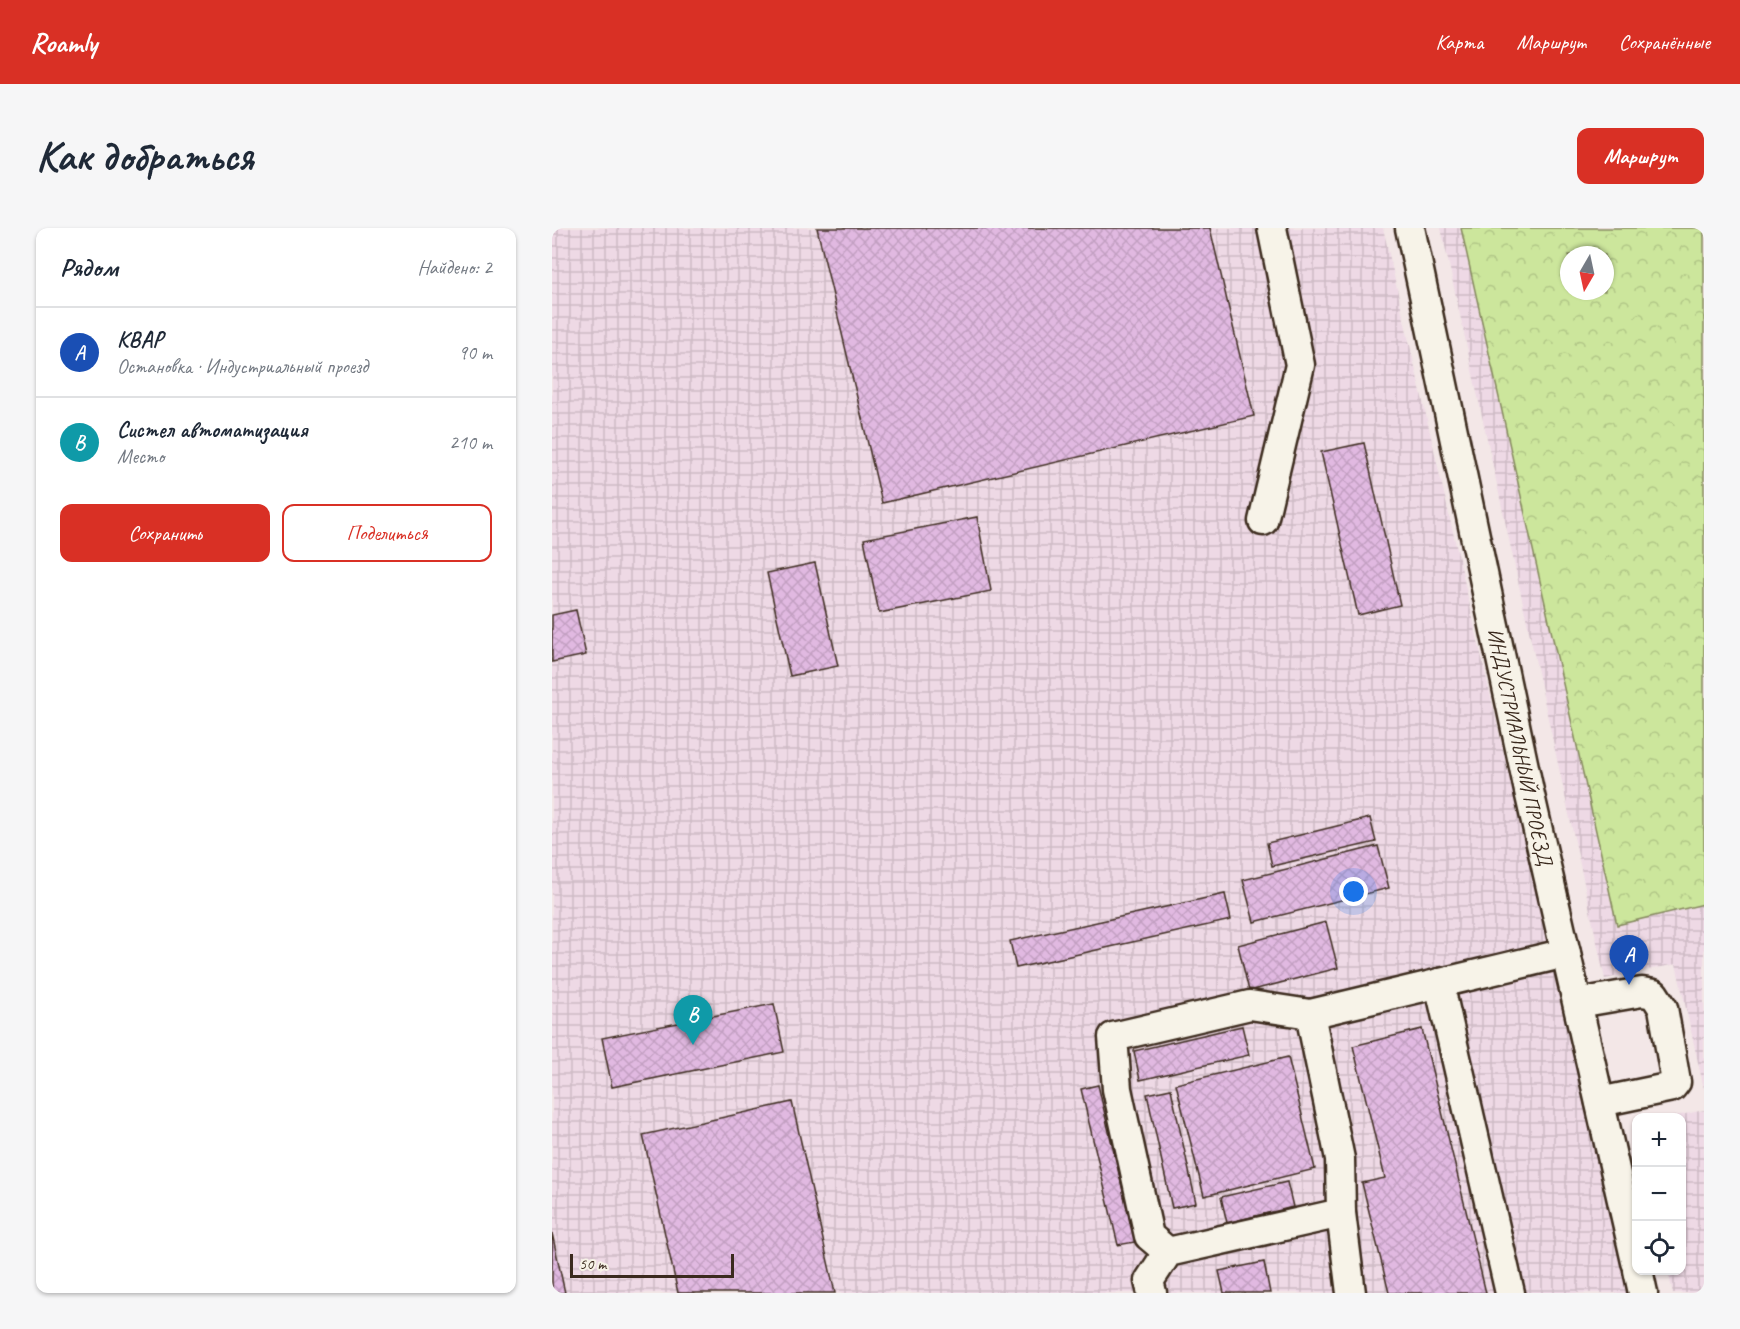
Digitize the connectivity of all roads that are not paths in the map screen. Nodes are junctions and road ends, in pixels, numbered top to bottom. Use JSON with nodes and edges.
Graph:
{"nodes":[{"id":1,"x":1272,"y":228,"type":"edge"},
{"id":2,"x":1410,"y":228,"type":"edge"},
{"id":3,"x":1263,"y":521,"type":"dead end"},
{"id":4,"x":1566,"y":953,"type":"junction"},
{"id":5,"x":1439,"y":983,"type":"junction"},
{"id":6,"x":1578,"y":1003,"type":"junction"},
{"id":7,"x":1310,"y":1014,"type":"junction"},
{"id":8,"x":1600,"y":1102,"type":"junction"},
{"id":9,"x":1341,"y":1214,"type":"junction"},
{"id":10,"x":1632,"y":1244,"type":"edge"},
{"id":11,"x":1168,"y":1252,"type":"junction"},
{"id":12,"x":1639,"y":1275,"type":"edge"},
{"id":13,"x":1152,"y":1293,"type":"edge"},
{"id":14,"x":1351,"y":1293,"type":"edge"},
{"id":15,"x":1510,"y":1293,"type":"edge"},
{"id":16,"x":1643,"y":1293,"type":"edge"}],
"edges":[{"from":1,"to":3,"type":"street"},
{"from":2,"to":4,"type":"street","name":"ИНДУСТРИАЛЬНЫЙ ПРОЕЗД"},
{"from":4,"to":5,"type":"street"},
{"from":4,"to":6,"type":"street","name":"ИНДУСТРИАЛЬНЫЙ ПРОЕЗД"},
{"from":5,"to":7,"type":"street"},
{"from":5,"to":15,"type":"street"},
{"from":6,"to":8,"type":"street","name":"ИНДУСТРИАЛЬНЫЙ ПРОЕЗД"},
{"from":6,"to":8,"type":"street"},
{"from":7,"to":9,"type":"street"},
{"from":7,"to":11,"type":"street"},
{"from":8,"to":10,"type":"street","name":"ИНДУСТРИАЛЬНЫЙ ПРОЕЗД"},
{"from":9,"to":11,"type":"street"},
{"from":9,"to":14,"type":"street"},
{"from":11,"to":13,"type":"street"},
{"from":12,"to":16,"type":"street"}]}
